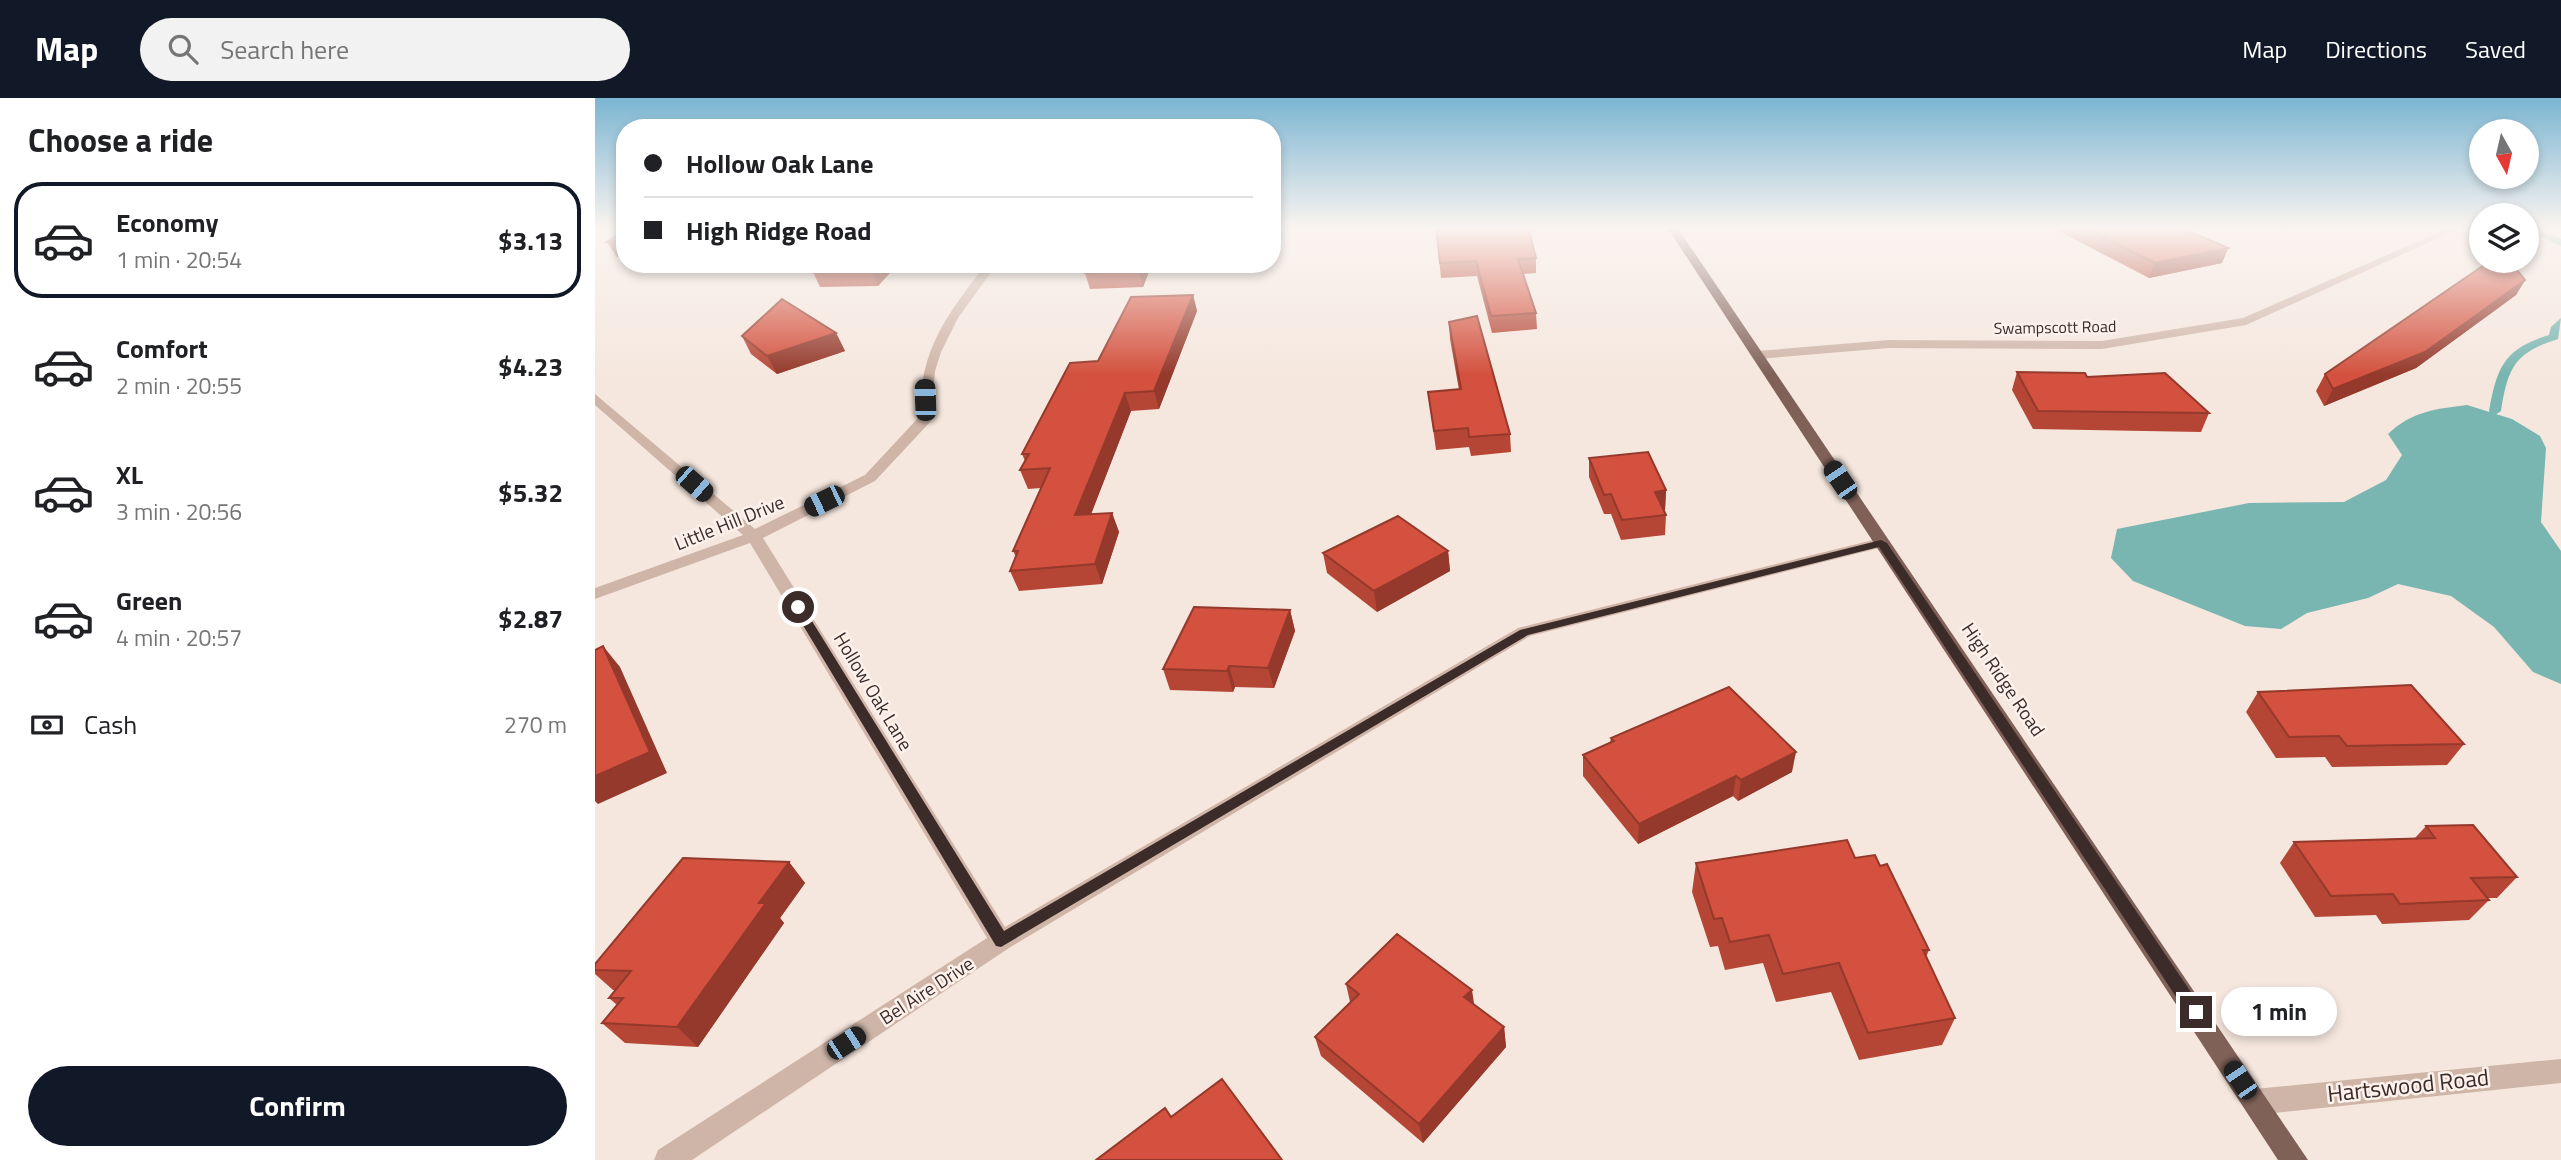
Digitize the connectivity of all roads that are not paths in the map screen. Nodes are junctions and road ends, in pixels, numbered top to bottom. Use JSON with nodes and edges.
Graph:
{"nodes":[{"id":1,"x":983,"y":277,"type":"edge"},
{"id":2,"x":1706,"y":277,"type":"edge"},
{"id":3,"x":2345,"y":277,"type":"edge"},
{"id":4,"x":1758,"y":355,"type":"junction"},
{"id":5,"x":595,"y":398,"type":"edge"},
{"id":6,"x":754,"y":536,"type":"junction"},
{"id":7,"x":1881,"y":543,"type":"junction"},
{"id":8,"x":595,"y":594,"type":"edge"},
{"id":9,"x":1001,"y":941,"type":"junction"},
{"id":10,"x":2561,"y":1071,"type":"edge"},
{"id":11,"x":2255,"y":1102,"type":"junction"},
{"id":12,"x":668,"y":1160,"type":"edge"},
{"id":13,"x":2294,"y":1160,"type":"edge"}],
"edges":[{"from":1,"to":6,"type":"street","name":"Little Hill Drive"},
{"from":2,"to":4,"type":"main road","name":"High Ridge Road"},
{"from":3,"to":4,"type":"street","name":"Swampscott Road"},
{"from":4,"to":7,"type":"main road","name":"High Ridge Road"},
{"from":5,"to":6,"type":"street","name":"Hollow Oak Lane"},
{"from":6,"to":8,"type":"street","name":"Little Hill Drive"},
{"from":6,"to":9,"type":"street","name":"Hollow Oak Lane"},
{"from":7,"to":9,"type":"street","name":"Bel Aire Drive"},
{"from":7,"to":11,"type":"main road","name":"High Ridge Road"},
{"from":9,"to":12,"type":"street","name":"Bel Aire Drive"},
{"from":10,"to":11,"type":"street","name":"Hartswood Road"},
{"from":11,"to":13,"type":"main road","name":"High Ridge Road"}]}
